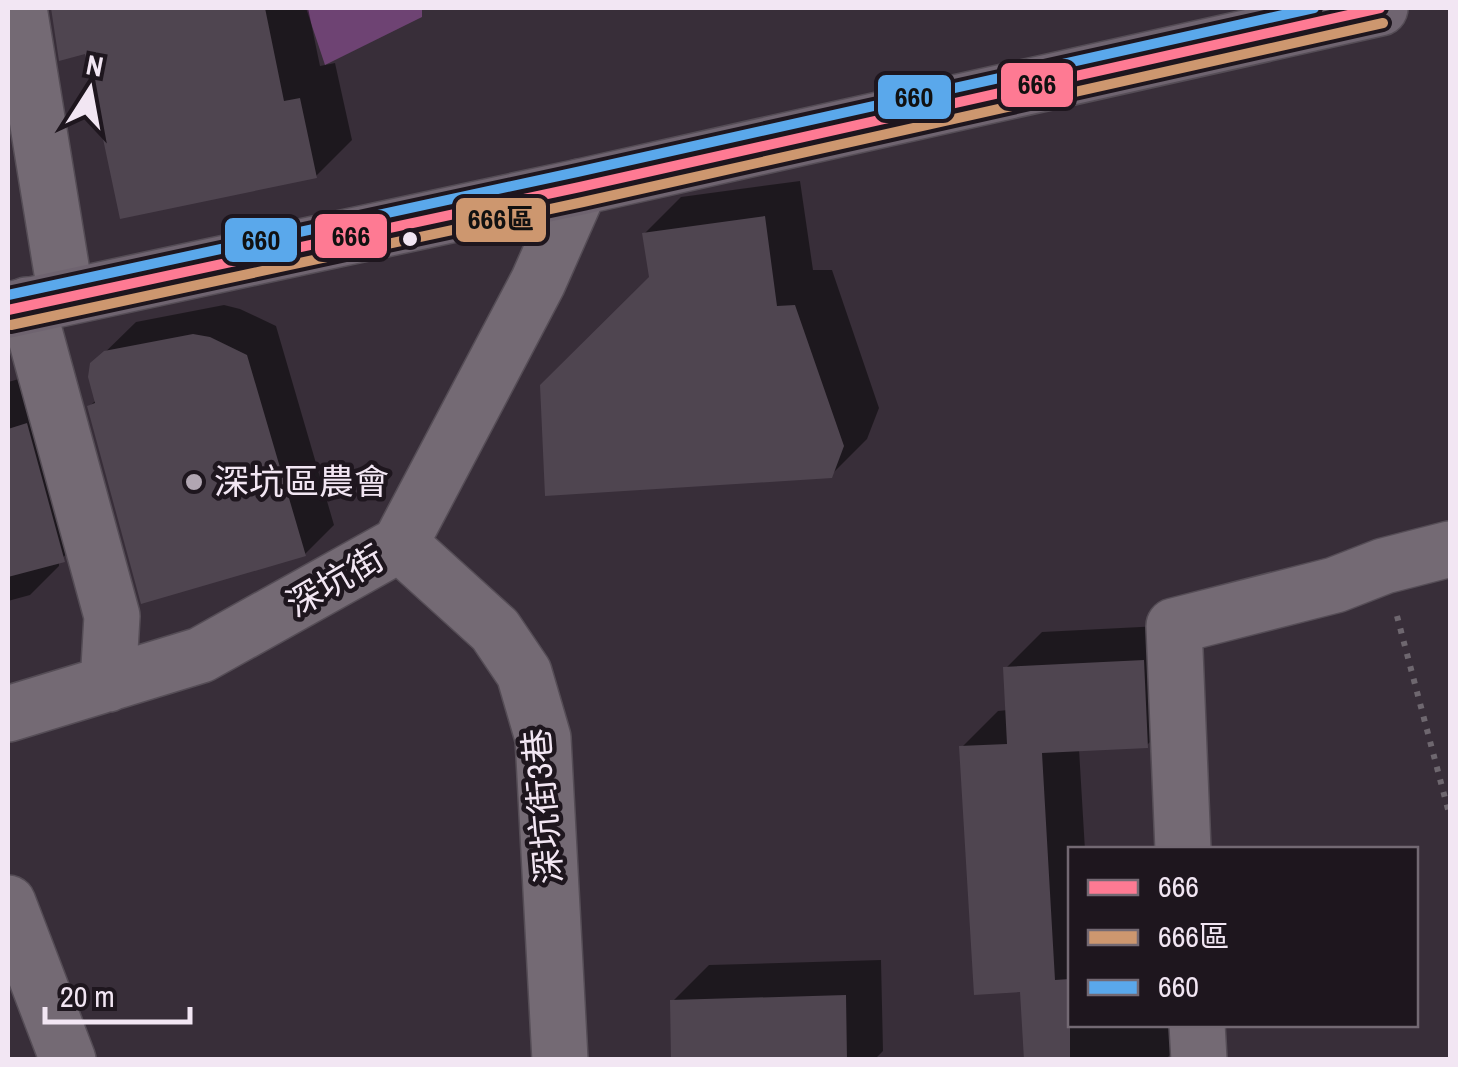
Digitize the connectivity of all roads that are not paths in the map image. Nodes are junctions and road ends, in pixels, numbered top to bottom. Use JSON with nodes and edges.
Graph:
{"nodes":[{"id":1,"x":18,"y":8,"type":"edge"},
{"id":2,"x":1380,"y":8,"type":"edge"},
{"id":3,"x":1243,"y":22,"type":"edge"},
{"id":4,"x":580,"y":187,"type":"junction"},
{"id":5,"x":33,"y":304,"type":"edge"},
{"id":6,"x":400,"y":544,"type":"junction"},
{"id":7,"x":1450,"y":549,"type":"edge"},
{"id":8,"x":108,"y":684,"type":"junction"},
{"id":9,"x":8,"y":714,"type":"edge"},
{"id":10,"x":1182,"y":847,"type":"edge"},
{"id":11,"x":8,"y":903,"type":"edge"},
{"id":12,"x":1197,"y":1027,"type":"edge"},
{"id":13,"x":68,"y":1060,"type":"edge"},
{"id":14,"x":560,"y":1060,"type":"edge"},
{"id":15,"x":1199,"y":1060,"type":"edge"}],
"edges":[{"from":1,"to":5,"type":"street"},
{"from":2,"to":3,"type":"main road"},
{"from":3,"to":4,"type":"main road"},
{"from":4,"to":5,"type":"main road"},
{"from":4,"to":6,"type":"street","name":"深坑街"},
{"from":5,"to":8,"type":"street"},
{"from":6,"to":8,"type":"street","name":"深坑街"},
{"from":6,"to":14,"type":"street","name":"深坑街3巷"},
{"from":7,"to":10,"type":"street"},
{"from":8,"to":9,"type":"street","name":"深坑街"},
{"from":11,"to":13,"type":"street"},
{"from":12,"to":15,"type":"street"}]}
